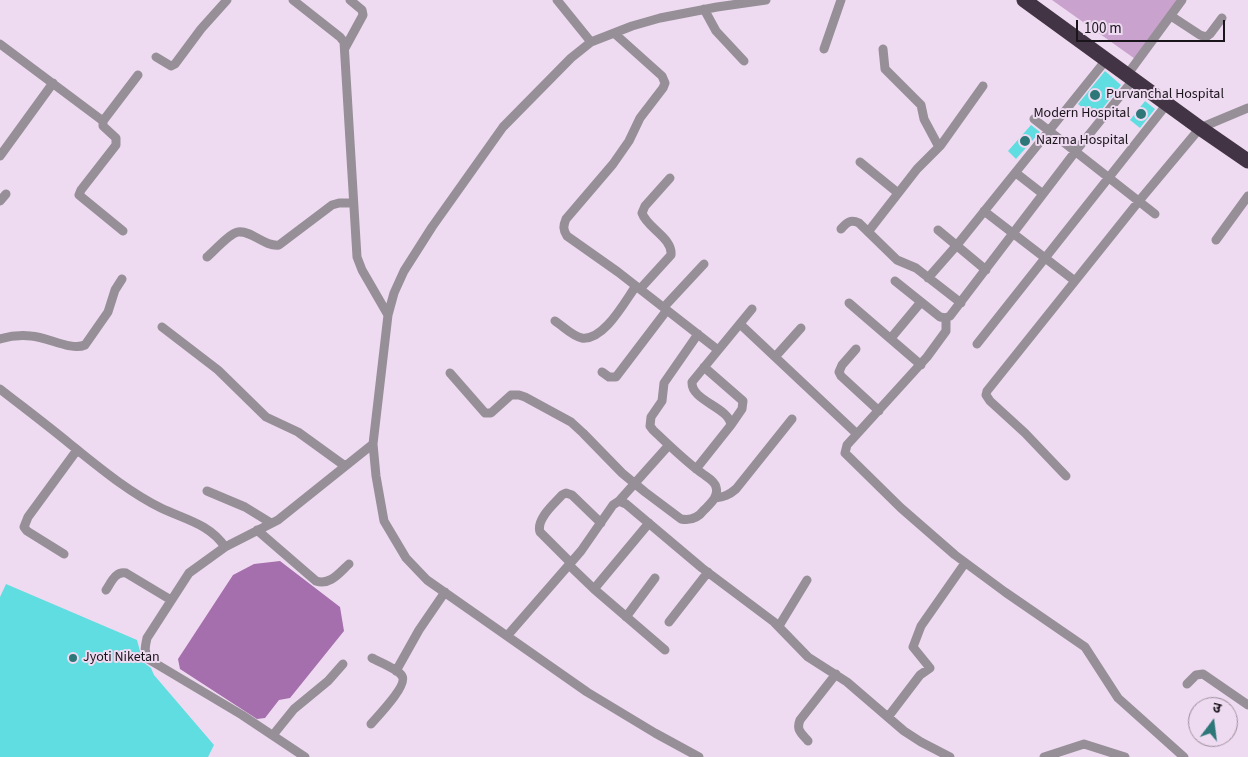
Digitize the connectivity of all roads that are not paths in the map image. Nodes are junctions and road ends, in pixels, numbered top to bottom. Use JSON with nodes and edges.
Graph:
{"nodes":[{"id":1,"x":227,"y":0,"type":"edge"},
{"id":2,"x":293,"y":0,"type":"edge"},
{"id":3,"x":350,"y":0,"type":"edge"},
{"id":4,"x":557,"y":0,"type":"edge"},
{"id":5,"x":766,"y":0,"type":"edge"},
{"id":6,"x":841,"y":0,"type":"edge"},
{"id":7,"x":1024,"y":0,"type":"edge"},
{"id":8,"x":1182,"y":0,"type":"edge"},
{"id":9,"x":704,"y":9,"type":"junction"},
{"id":10,"x":1171,"y":16,"type":"junction"},
{"id":11,"x":1222,"y":18,"type":"dead end"},
{"id":12,"x":614,"y":33,"type":"junction"},
{"id":13,"x":591,"y":42,"type":"junction"},
{"id":14,"x":0,"y":44,"type":"edge"},
{"id":15,"x":345,"y":48,"type":"junction"},
{"id":16,"x":883,"y":49,"type":"dead end"},
{"id":17,"x":824,"y":50,"type":"dead end"},
{"id":18,"x":156,"y":57,"type":"dead end"},
{"id":19,"x":1106,"y":60,"type":"junction"},
{"id":20,"x":744,"y":61,"type":"dead end"},
{"id":21,"x":138,"y":75,"type":"dead end"},
{"id":22,"x":1130,"y":77,"type":"junction"},
{"id":23,"x":53,"y":83,"type":"junction"},
{"id":24,"x":983,"y":86,"type":"dead end"},
{"id":25,"x":1167,"y":104,"type":"junction"},
{"id":26,"x":1248,"y":108,"type":"edge"},
{"id":27,"x":1034,"y":119,"type":"dead end"},
{"id":28,"x":103,"y":122,"type":"junction"},
{"id":29,"x":1200,"y":128,"type":"junction"},
{"id":30,"x":1049,"y":132,"type":"junction"},
{"id":31,"x":939,"y":147,"type":"junction"},
{"id":32,"x":1075,"y":152,"type":"junction"},
{"id":33,"x":0,"y":156,"type":"edge"},
{"id":34,"x":860,"y":162,"type":"dead end"},
{"id":35,"x":1248,"y":162,"type":"edge"},
{"id":36,"x":1016,"y":173,"type":"junction"},
{"id":37,"x":670,"y":178,"type":"dead end"},
{"id":38,"x":1108,"y":178,"type":"junction"},
{"id":39,"x":898,"y":193,"type":"junction"},
{"id":40,"x":1043,"y":194,"type":"junction"},
{"id":41,"x":1248,"y":196,"type":"edge"},
{"id":42,"x":1139,"y":201,"type":"junction"},
{"id":43,"x":353,"y":203,"type":"junction"},
{"id":44,"x":984,"y":211,"type":"junction"},
{"id":45,"x":1155,"y":214,"type":"dead end"},
{"id":46,"x":841,"y":228,"type":"dead end"},
{"id":47,"x":938,"y":230,"type":"dead end"},
{"id":48,"x":123,"y":231,"type":"dead end"},
{"id":49,"x":868,"y":232,"type":"junction"},
{"id":50,"x":1014,"y":233,"type":"junction"},
{"id":51,"x":1216,"y":240,"type":"dead end"},
{"id":52,"x":957,"y":245,"type":"junction"},
{"id":53,"x":207,"y":257,"type":"dead end"},
{"id":54,"x":1045,"y":258,"type":"junction"},
{"id":55,"x":704,"y":264,"type":"dead end"},
{"id":56,"x":986,"y":270,"type":"junction"},
{"id":57,"x":928,"y":278,"type":"junction"},
{"id":58,"x":122,"y":279,"type":"dead end"},
{"id":59,"x":895,"y":281,"type":"dead end"},
{"id":60,"x":1075,"y":281,"type":"junction"},
{"id":61,"x":638,"y":288,"type":"junction"},
{"id":62,"x":921,"y":302,"type":"junction"},
{"id":63,"x":849,"y":303,"type":"dead end"},
{"id":64,"x":961,"y":303,"type":"junction"},
{"id":65,"x":666,"y":309,"type":"junction"},
{"id":66,"x":752,"y":309,"type":"dead end"},
{"id":67,"x":388,"y":315,"type":"junction"},
{"id":68,"x":946,"y":318,"type":"junction"},
{"id":69,"x":555,"y":321,"type":"dead end"},
{"id":70,"x":740,"y":324,"type":"junction"},
{"id":71,"x":162,"y":327,"type":"dead end"},
{"id":72,"x":801,"y":328,"type":"dead end"},
{"id":73,"x":698,"y":334,"type":"junction"},
{"id":74,"x":891,"y":338,"type":"junction"},
{"id":75,"x":0,"y":339,"type":"edge"},
{"id":76,"x":977,"y":344,"type":"dead end"},
{"id":77,"x":856,"y":349,"type":"dead end"},
{"id":78,"x":718,"y":350,"type":"junction"},
{"id":79,"x":775,"y":356,"type":"junction"},
{"id":80,"x":921,"y":365,"type":"junction"},
{"id":81,"x":704,"y":367,"type":"junction"},
{"id":82,"x":602,"y":372,"type":"dead end"},
{"id":83,"x":450,"y":373,"type":"dead end"},
{"id":84,"x":0,"y":389,"type":"edge"},
{"id":85,"x":879,"y":411,"type":"junction"},
{"id":86,"x":792,"y":419,"type":"dead end"},
{"id":87,"x":731,"y":425,"type":"junction"},
{"id":88,"x":857,"y":434,"type":"junction"},
{"id":89,"x":373,"y":444,"type":"junction"},
{"id":90,"x":669,"y":445,"type":"junction"},
{"id":91,"x":77,"y":450,"type":"junction"},
{"id":92,"x":345,"y":466,"type":"junction"},
{"id":93,"x":696,"y":469,"type":"junction"},
{"id":94,"x":1066,"y":476,"type":"dead end"},
{"id":95,"x":634,"y":483,"type":"junction"},
{"id":96,"x":207,"y":491,"type":"dead end"},
{"id":97,"x":715,"y":498,"type":"junction"},
{"id":98,"x":618,"y":501,"type":"junction"},
{"id":99,"x":271,"y":523,"type":"junction"},
{"id":100,"x":601,"y":523,"type":"junction"},
{"id":101,"x":649,"y":523,"type":"junction"},
{"id":102,"x":257,"y":530,"type":"junction"},
{"id":103,"x":225,"y":547,"type":"junction"},
{"id":104,"x":64,"y":554,"type":"dead end"},
{"id":105,"x":965,"y":563,"type":"junction"},
{"id":106,"x":349,"y":564,"type":"dead end"},
{"id":107,"x":570,"y":564,"type":"junction"},
{"id":108,"x":708,"y":572,"type":"junction"},
{"id":109,"x":655,"y":578,"type":"dead end"},
{"id":110,"x":807,"y":580,"type":"dead end"},
{"id":111,"x":594,"y":589,"type":"junction"},
{"id":112,"x":106,"y":590,"type":"dead end"},
{"id":113,"x":445,"y":592,"type":"junction"},
{"id":114,"x":171,"y":600,"type":"junction"},
{"id":115,"x":626,"y":617,"type":"junction"},
{"id":116,"x":669,"y":622,"type":"dead end"},
{"id":117,"x":779,"y":626,"type":"junction"},
{"id":118,"x":507,"y":636,"type":"junction"},
{"id":119,"x":665,"y":650,"type":"dead end"},
{"id":120,"x":372,"y":658,"type":"dead end"},
{"id":121,"x":343,"y":664,"type":"dead end"},
{"id":122,"x":396,"y":671,"type":"junction"},
{"id":123,"x":836,"y":674,"type":"junction"},
{"id":124,"x":1187,"y":684,"type":"dead end"},
{"id":125,"x":1248,"y":704,"type":"edge"},
{"id":126,"x":888,"y":718,"type":"junction"},
{"id":127,"x":371,"y":724,"type":"dead end"},
{"id":128,"x":273,"y":735,"type":"junction"},
{"id":129,"x":808,"y":740,"type":"dead end"},
{"id":130,"x":681,"y":747,"type":"junction"},
{"id":131,"x":305,"y":757,"type":"edge"},
{"id":132,"x":676,"y":757,"type":"edge"},
{"id":133,"x":699,"y":757,"type":"edge"},
{"id":134,"x":950,"y":757,"type":"edge"},
{"id":135,"x":1044,"y":757,"type":"edge"},
{"id":136,"x":1125,"y":757,"type":"edge"},
{"id":137,"x":1184,"y":757,"type":"edge"}],
"edges":[{"from":1,"to":18,"type":"street"},
{"from":2,"to":15,"type":"street"},
{"from":3,"to":15,"type":"street"},
{"from":4,"to":13,"type":"street"},
{"from":5,"to":9,"type":"street"},
{"from":6,"to":17,"type":"street"},
{"from":7,"to":19,"type":"highway"},
{"from":8,"to":10,"type":"street"},
{"from":9,"to":12,"type":"street"},
{"from":9,"to":20,"type":"street"},
{"from":10,"to":11,"type":"street"},
{"from":10,"to":22,"type":"street"},
{"from":12,"to":13,"type":"street"},
{"from":12,"to":61,"type":"street"},
{"from":13,"to":67,"type":"street"},
{"from":14,"to":23,"type":"street"},
{"from":15,"to":43,"type":"street"},
{"from":16,"to":31,"type":"street"},
{"from":19,"to":22,"type":"highway"},
{"from":19,"to":30,"type":"street"},
{"from":21,"to":28,"type":"street"},
{"from":22,"to":25,"type":"highway"},
{"from":22,"to":32,"type":"street"},
{"from":23,"to":28,"type":"street"},
{"from":23,"to":33,"type":"street"},
{"from":24,"to":31,"type":"street"},
{"from":25,"to":29,"type":"highway"},
{"from":25,"to":38,"type":"street"},
{"from":26,"to":29,"type":"street"},
{"from":27,"to":30,"type":"street"},
{"from":28,"to":48,"type":"street"},
{"from":29,"to":35,"type":"highway"},
{"from":29,"to":42,"type":"street"},
{"from":30,"to":32,"type":"street"},
{"from":30,"to":36,"type":"street"},
{"from":31,"to":39,"type":"street"},
{"from":32,"to":38,"type":"street"},
{"from":32,"to":40,"type":"street"},
{"from":34,"to":39,"type":"street"},
{"from":36,"to":40,"type":"street"},
{"from":36,"to":44,"type":"street"},
{"from":37,"to":61,"type":"street"},
{"from":38,"to":42,"type":"street"},
{"from":38,"to":54,"type":"street"},
{"from":39,"to":49,"type":"street"},
{"from":40,"to":50,"type":"street"},
{"from":41,"to":51,"type":"street"},
{"from":42,"to":45,"type":"street"},
{"from":42,"to":60,"type":"street"},
{"from":43,"to":53,"type":"street"},
{"from":43,"to":67,"type":"street"},
{"from":44,"to":50,"type":"street"},
{"from":44,"to":52,"type":"street"},
{"from":46,"to":49,"type":"street"},
{"from":47,"to":52,"type":"street"},
{"from":49,"to":57,"type":"street"},
{"from":50,"to":54,"type":"street"},
{"from":50,"to":56,"type":"street"},
{"from":52,"to":56,"type":"street"},
{"from":52,"to":57,"type":"street"},
{"from":54,"to":60,"type":"street"},
{"from":54,"to":76,"type":"street"},
{"from":55,"to":65,"type":"street"},
{"from":56,"to":64,"type":"street"},
{"from":57,"to":64,"type":"street"},
{"from":58,"to":75,"type":"street"},
{"from":59,"to":62,"type":"street"},
{"from":60,"to":94,"type":"street"},
{"from":61,"to":65,"type":"street"},
{"from":61,"to":69,"type":"street"},
{"from":62,"to":68,"type":"street"},
{"from":62,"to":74,"type":"street"},
{"from":63,"to":74,"type":"street"},
{"from":64,"to":68,"type":"street"},
{"from":65,"to":73,"type":"street"},
{"from":65,"to":82,"type":"street"},
{"from":66,"to":70,"type":"street"},
{"from":67,"to":89,"type":"street"},
{"from":68,"to":80,"type":"street"},
{"from":70,"to":78,"type":"street"},
{"from":70,"to":79,"type":"street"},
{"from":71,"to":92,"type":"street"},
{"from":72,"to":79,"type":"street"},
{"from":73,"to":78,"type":"street"},
{"from":73,"to":90,"type":"street"},
{"from":74,"to":80,"type":"street"},
{"from":77,"to":85,"type":"street"},
{"from":78,"to":81,"type":"street"},
{"from":79,"to":88,"type":"street"},
{"from":80,"to":85,"type":"street"},
{"from":81,"to":87,"type":"street"},
{"from":81,"to":87,"type":"street"},
{"from":83,"to":95,"type":"street"},
{"from":84,"to":91,"type":"street"},
{"from":85,"to":88,"type":"street"},
{"from":86,"to":97,"type":"street"},
{"from":87,"to":93,"type":"street"},
{"from":88,"to":105,"type":"street"},
{"from":89,"to":92,"type":"street"},
{"from":89,"to":113,"type":"street"},
{"from":90,"to":93,"type":"street"},
{"from":90,"to":95,"type":"street"},
{"from":91,"to":103,"type":"street"},
{"from":91,"to":104,"type":"street"},
{"from":92,"to":99,"type":"street"},
{"from":93,"to":97,"type":"street"},
{"from":95,"to":97,"type":"street"},
{"from":95,"to":98,"type":"street"},
{"from":96,"to":99,"type":"street"},
{"from":98,"to":100,"type":"street"},
{"from":98,"to":101,"type":"street"},
{"from":99,"to":102,"type":"street"},
{"from":100,"to":107,"type":"street"},
{"from":100,"to":107,"type":"street"},
{"from":101,"to":108,"type":"street"},
{"from":101,"to":111,"type":"street"},
{"from":102,"to":103,"type":"street"},
{"from":102,"to":106,"type":"street"},
{"from":103,"to":114,"type":"street"},
{"from":105,"to":126,"type":"street"},
{"from":105,"to":137,"type":"street"},
{"from":107,"to":111,"type":"street"},
{"from":107,"to":118,"type":"street"},
{"from":108,"to":116,"type":"street"},
{"from":108,"to":117,"type":"street"},
{"from":109,"to":115,"type":"street"},
{"from":110,"to":117,"type":"street"},
{"from":111,"to":115,"type":"street"},
{"from":112,"to":114,"type":"street"},
{"from":113,"to":118,"type":"street"},
{"from":113,"to":122,"type":"street"},
{"from":114,"to":128,"type":"street"},
{"from":115,"to":119,"type":"street"},
{"from":117,"to":123,"type":"street"},
{"from":118,"to":130,"type":"street"},
{"from":120,"to":122,"type":"street"},
{"from":121,"to":128,"type":"street"},
{"from":122,"to":127,"type":"street"},
{"from":123,"to":126,"type":"street"},
{"from":123,"to":129,"type":"street"},
{"from":124,"to":125,"type":"street"},
{"from":126,"to":134,"type":"street"},
{"from":128,"to":131,"type":"street"},
{"from":130,"to":132,"type":"street"},
{"from":130,"to":133,"type":"street"},
{"from":135,"to":136,"type":"street"}]}
